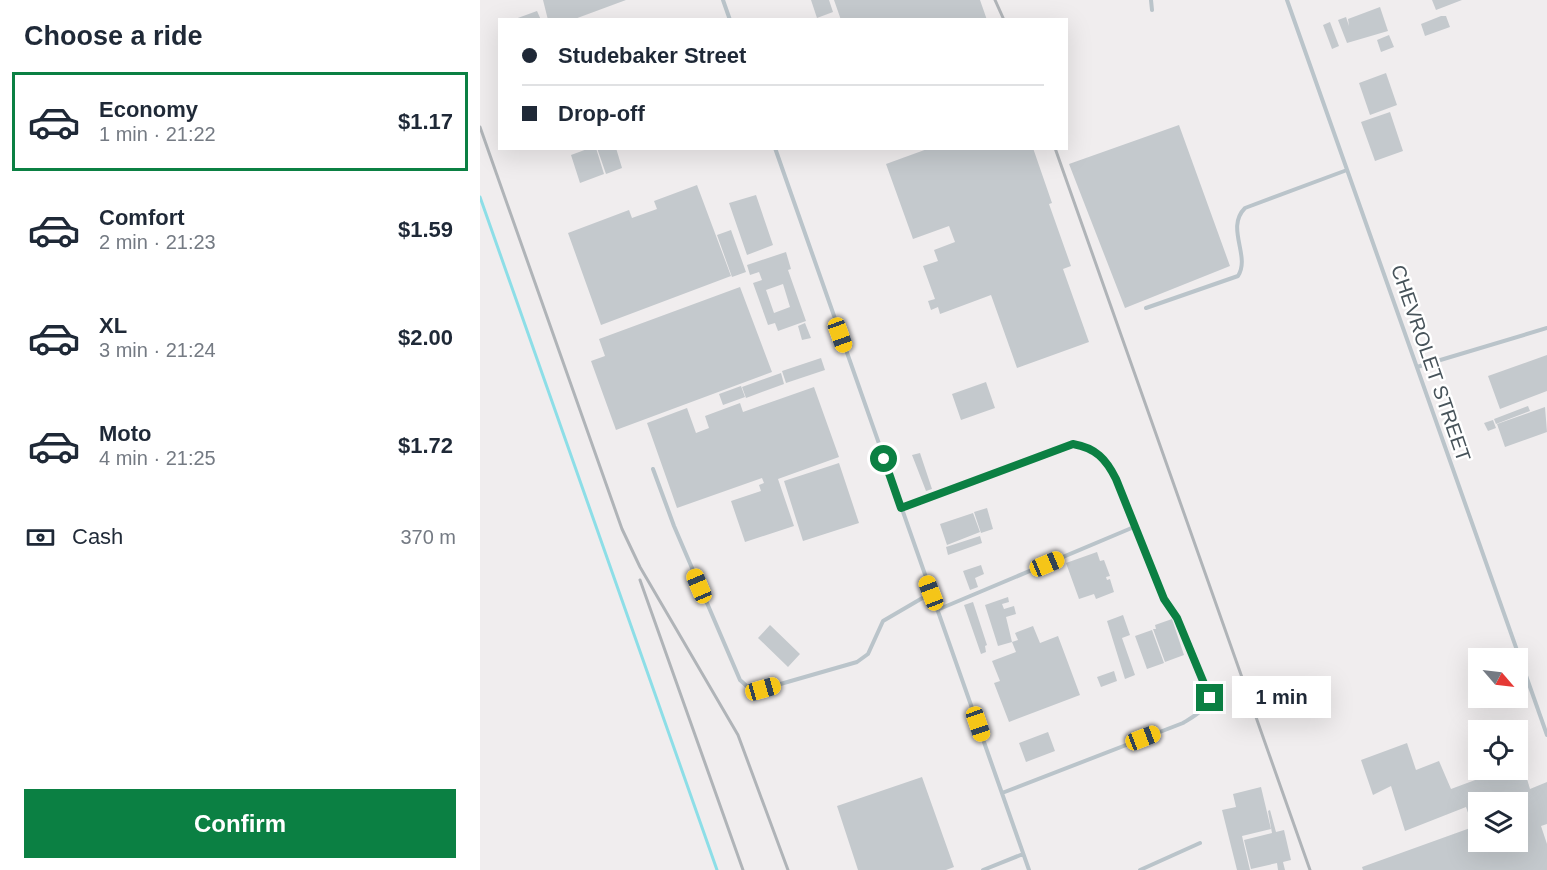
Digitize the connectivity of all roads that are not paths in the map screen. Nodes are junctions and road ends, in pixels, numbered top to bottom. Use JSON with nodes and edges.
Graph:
{"nodes":[{"id":1,"x":723,"y":0,"type":"edge"},
{"id":2,"x":1151,"y":0,"type":"edge"},
{"id":3,"x":1287,"y":0,"type":"edge"},
{"id":4,"x":1152,"y":10,"type":"dead end"},
{"id":5,"x":729,"y":18,"type":"edge"},
{"id":6,"x":776,"y":150,"type":"edge"},
{"id":7,"x":1347,"y":170,"type":"junction"},
{"id":8,"x":1146,"y":308,"type":"dead end"},
{"id":9,"x":1547,"y":328,"type":"edge"},
{"id":10,"x":1417,"y":367,"type":"junction"},
{"id":11,"x":653,"y":469,"type":"dead end"},
{"id":12,"x":901,"y":508,"type":"junction"},
{"id":13,"x":1134,"y":527,"type":"junction"},
{"id":14,"x":931,"y":593,"type":"junction"},
{"id":15,"x":937,"y":610,"type":"junction"},
{"id":16,"x":1547,"y":735,"type":"edge"},
{"id":17,"x":1002,"y":793,"type":"junction"},
{"id":18,"x":1200,"y":843,"type":"dead end"},
{"id":19,"x":1023,"y":855,"type":"junction"},
{"id":20,"x":983,"y":870,"type":"edge"},
{"id":21,"x":1029,"y":870,"type":"edge"},
{"id":22,"x":1140,"y":870,"type":"edge"}],
"edges":[{"from":1,"to":5,"type":"lane"},
{"from":2,"to":4,"type":"lane"},
{"from":3,"to":7,"type":"lane","name":"CHEVROLET STREET"},
{"from":6,"to":12,"type":"lane"},
{"from":7,"to":8,"type":"lane"},
{"from":7,"to":10,"type":"lane","name":"CHEVROLET STREET"},
{"from":9,"to":10,"type":"lane"},
{"from":10,"to":16,"type":"lane","name":"CHEVROLET STREET"},
{"from":11,"to":14,"type":"lane"},
{"from":12,"to":13,"type":"lane"},
{"from":12,"to":14,"type":"lane"},
{"from":13,"to":15,"type":"lane"},
{"from":13,"to":17,"type":"lane"},
{"from":14,"to":15,"type":"lane"},
{"from":15,"to":17,"type":"lane"},
{"from":17,"to":19,"type":"lane"},
{"from":18,"to":22,"type":"lane"},
{"from":19,"to":20,"type":"lane"},
{"from":19,"to":21,"type":"lane"}]}
